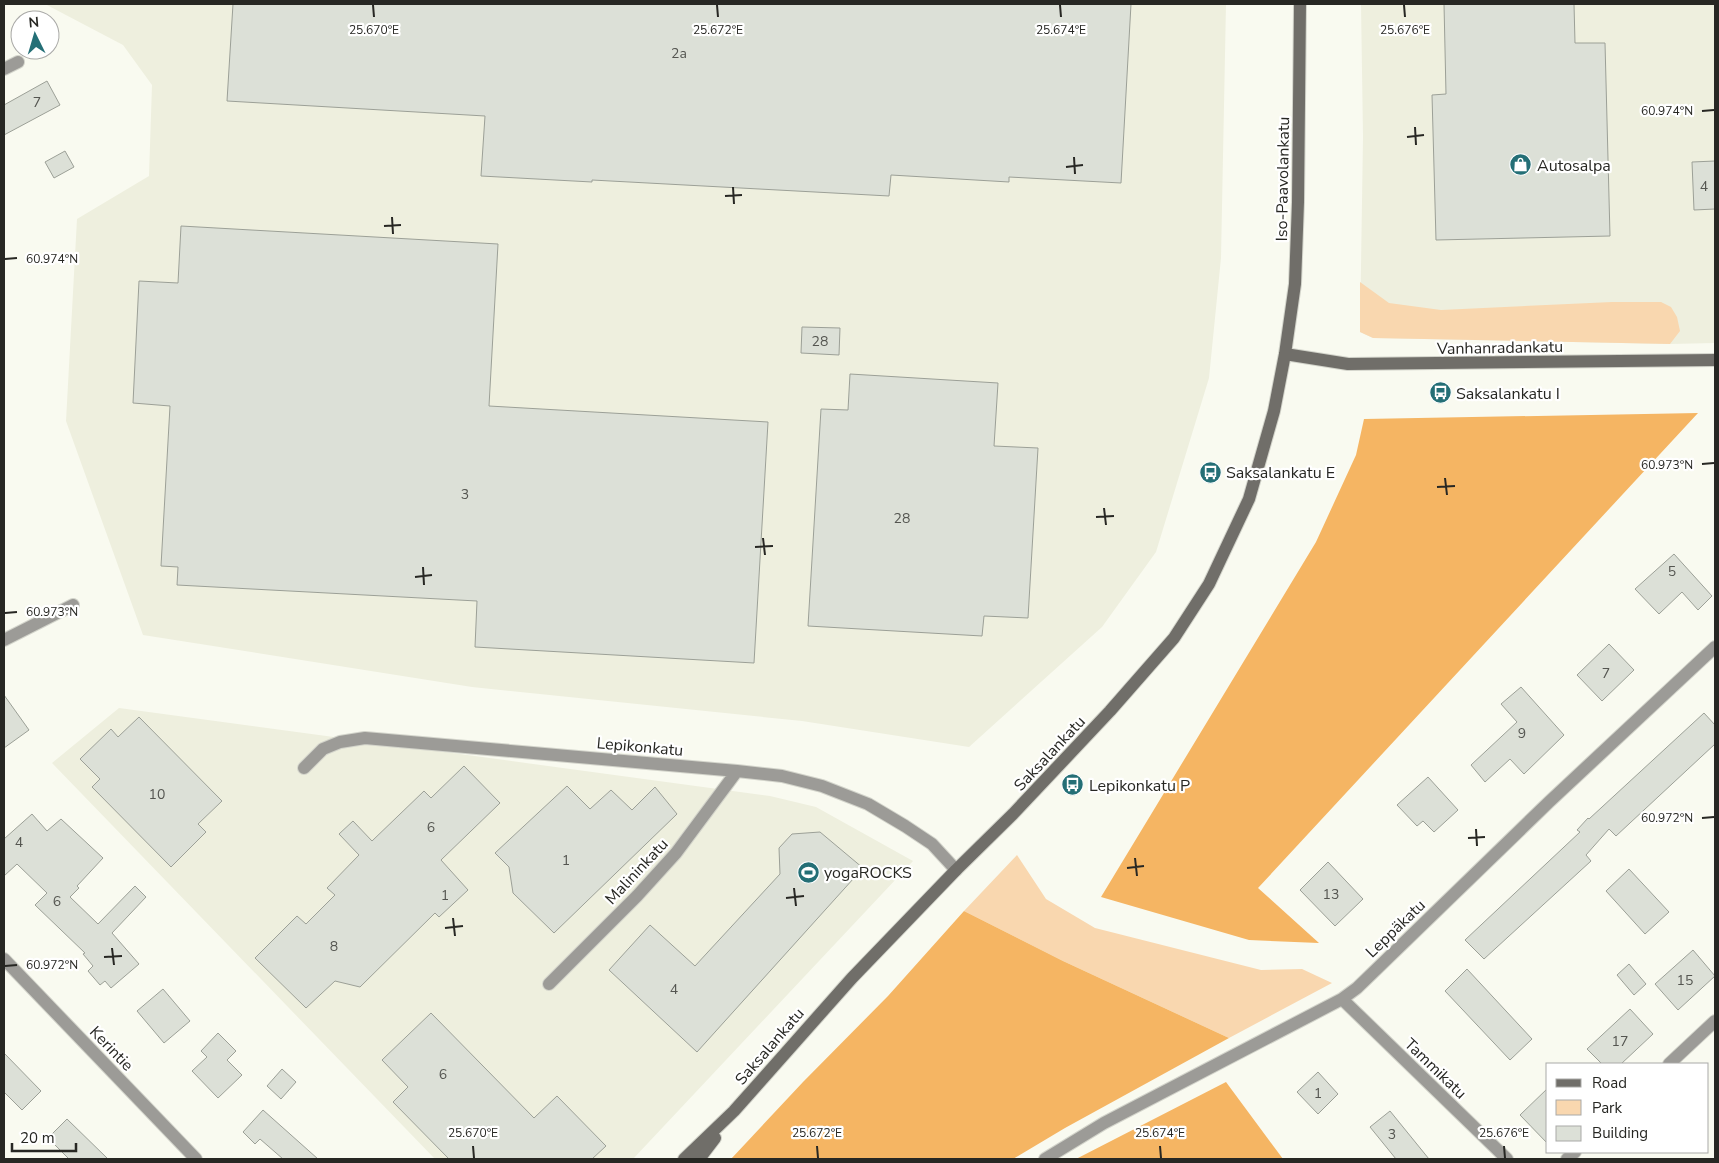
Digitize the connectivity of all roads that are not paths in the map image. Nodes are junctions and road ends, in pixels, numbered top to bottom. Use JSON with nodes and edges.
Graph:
{"nodes":[{"id":1,"x":1300,"y":4,"type":"edge"},
{"id":2,"x":18,"y":62,"type":"dead end"},
{"id":3,"x":4,"y":69,"type":"edge"},
{"id":4,"x":1285,"y":354,"type":"junction"},
{"id":5,"x":1715,"y":360,"type":"edge"},
{"id":6,"x":73,"y":605,"type":"dead end"},
{"id":7,"x":4,"y":640,"type":"edge"},
{"id":8,"x":1715,"y":647,"type":"edge"},
{"id":9,"x":304,"y":768,"type":"dead end"},
{"id":10,"x":737,"y":771,"type":"junction"},
{"id":11,"x":956,"y":870,"type":"junction"},
{"id":12,"x":4,"y":959,"type":"edge"},
{"id":13,"x":549,"y":984,"type":"dead end"},
{"id":14,"x":1342,"y":999,"type":"junction"},
{"id":15,"x":1715,"y":1021,"type":"edge"},
{"id":16,"x":1670,"y":1063,"type":"edge"},
{"id":17,"x":734,"y":1111,"type":"junction"},
{"id":18,"x":196,"y":1159,"type":"edge"},
{"id":19,"x":684,"y":1159,"type":"edge"},
{"id":20,"x":699,"y":1159,"type":"edge"},
{"id":21,"x":1044,"y":1159,"type":"edge"},
{"id":22,"x":1507,"y":1159,"type":"edge"}],
"edges":[{"from":1,"to":4,"type":"main road","name":"Iso-Paavolankatu"},
{"from":2,"to":3,"type":"street"},
{"from":4,"to":5,"type":"main road","name":"Vanhanradankatu"},
{"from":4,"to":11,"type":"main road","name":"Saksalankatu"},
{"from":6,"to":7,"type":"street"},
{"from":8,"to":14,"type":"street","name":"Leppäkatu"},
{"from":9,"to":10,"type":"street","name":"Lepikonkatu"},
{"from":10,"to":11,"type":"street","name":"Lepikonkatu"},
{"from":10,"to":13,"type":"street","name":"Malininkatu"},
{"from":11,"to":17,"type":"main road","name":"Saksalankatu"},
{"from":12,"to":18,"type":"street","name":"Kerintie"},
{"from":14,"to":21,"type":"street","name":"Leppäkatu"},
{"from":14,"to":22,"type":"street","name":"Tammikatu"},
{"from":15,"to":16,"type":"street"},
{"from":17,"to":19,"type":"main road","name":"Saksalankatu"},
{"from":17,"to":20,"type":"main road","name":"Saksalankatu"}]}
